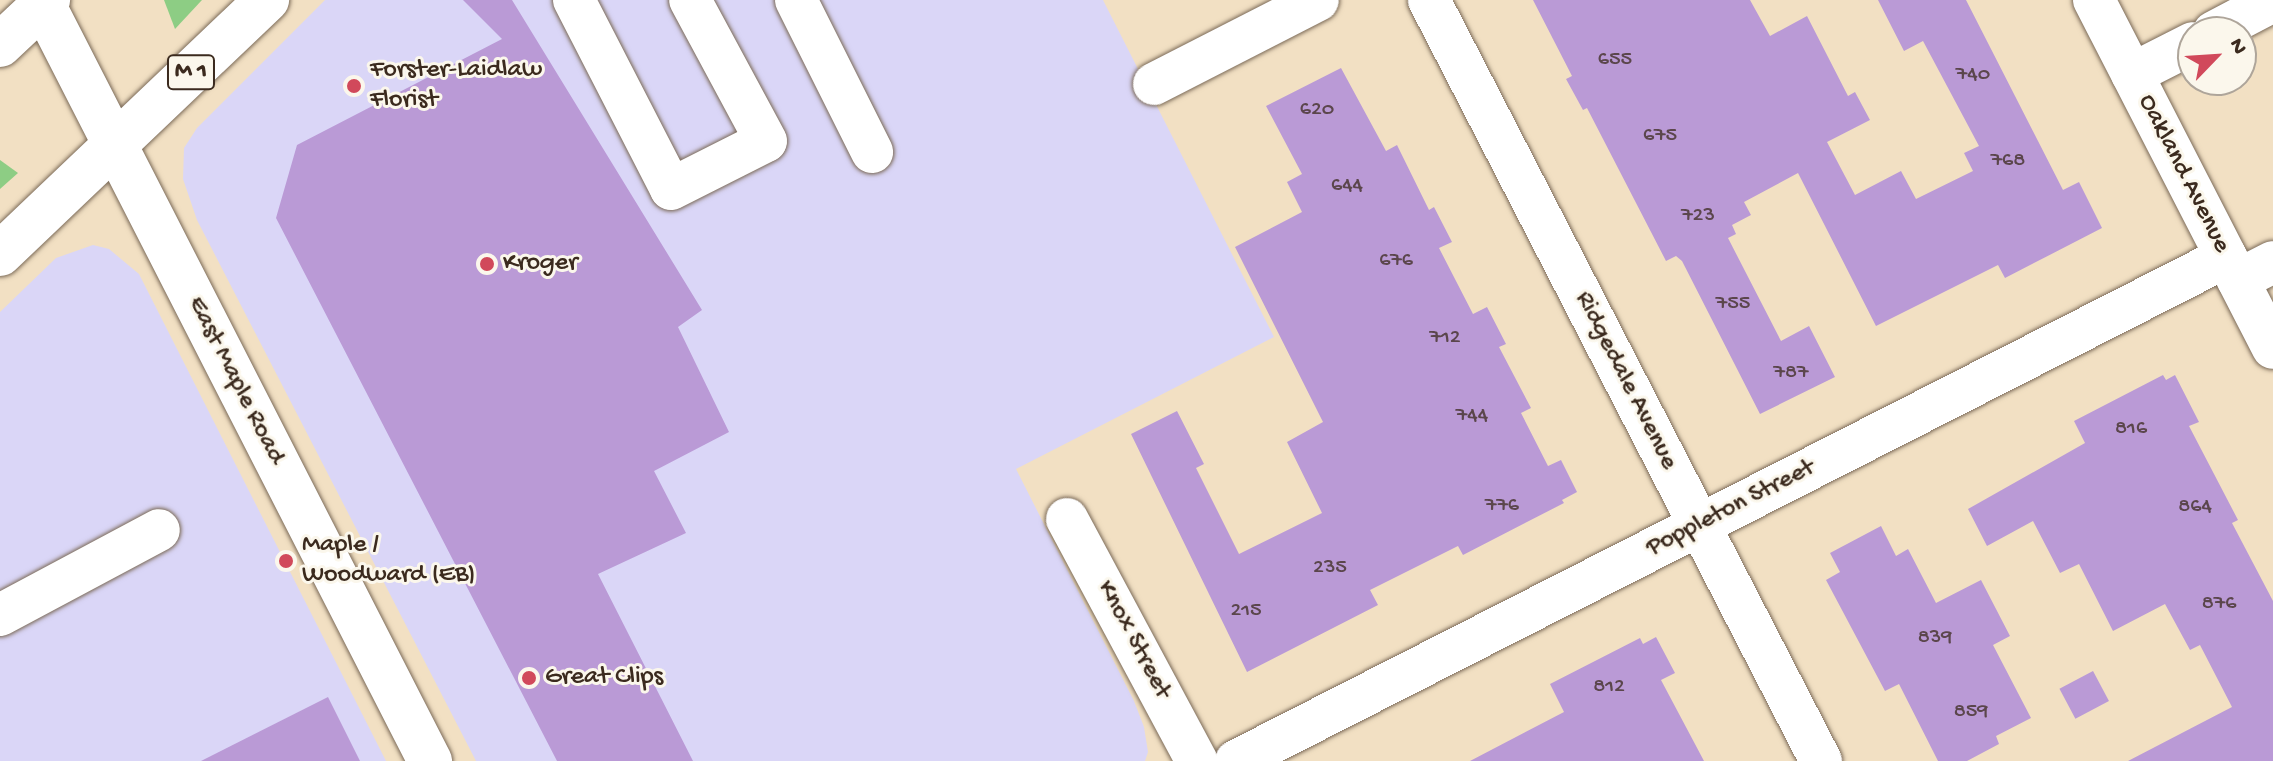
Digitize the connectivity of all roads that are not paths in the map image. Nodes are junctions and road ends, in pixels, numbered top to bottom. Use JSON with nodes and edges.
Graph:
{"nodes":[{"id":1,"x":267,"y":0,"type":"edge"},
{"id":2,"x":574,"y":0,"type":"edge"},
{"id":3,"x":796,"y":0,"type":"edge"},
{"id":4,"x":1318,"y":0,"type":"edge"},
{"id":5,"x":1429,"y":0,"type":"edge"},
{"id":6,"x":2094,"y":0,"type":"edge"},
{"id":7,"x":2273,"y":1,"type":"edge"},
{"id":8,"x":44,"y":2,"type":"edge"},
{"id":9,"x":698,"y":3,"type":"edge"},
{"id":10,"x":2244,"y":16,"type":"edge"},
{"id":11,"x":0,"y":45,"type":"edge"},
{"id":12,"x":2177,"y":51,"type":"edge"},
{"id":13,"x":2132,"y":74,"type":"junction"},
{"id":14,"x":1154,"y":84,"type":"dead end"},
{"id":15,"x":114,"y":145,"type":"junction"},
{"id":16,"x":872,"y":152,"type":"dead end"},
{"id":17,"x":0,"y":254,"type":"edge"},
{"id":18,"x":2246,"y":266,"type":"edge"},
{"id":19,"x":2273,"y":348,"type":"edge"},
{"id":20,"x":1067,"y":519,"type":"dead end"},
{"id":21,"x":1700,"y":525,"type":"junction"},
{"id":22,"x":159,"y":530,"type":"dead end"},
{"id":23,"x":0,"y":615,"type":"edge"},
{"id":24,"x":430,"y":761,"type":"edge"},
{"id":25,"x":1197,"y":761,"type":"edge"},
{"id":26,"x":1236,"y":761,"type":"edge"},
{"id":27,"x":1821,"y":761,"type":"edge"}],
"edges":[{"from":1,"to":15,"type":"main road","number":"M 1"},
{"from":2,"to":9,"type":"street"},
{"from":3,"to":16,"type":"street"},
{"from":4,"to":14,"type":"street"},
{"from":5,"to":21,"type":"street","name":"Ridgedale Avenue"},
{"from":6,"to":13,"type":"street","name":"Oakland Avenue"},
{"from":7,"to":10,"type":"street"},
{"from":8,"to":11,"type":"main road"},
{"from":8,"to":15,"type":"main road","name":"East Maple Road"},
{"from":12,"to":13,"type":"street"},
{"from":13,"to":18,"type":"street","name":"Oakland Avenue"},
{"from":15,"to":17,"type":"main road","number":"M 1"},
{"from":15,"to":24,"type":"main road","name":"East Maple Road"},
{"from":18,"to":19,"type":"street","name":"Oakland Avenue"},
{"from":18,"to":21,"type":"street","name":"Poppleton Street"},
{"from":20,"to":25,"type":"street","name":"Knox Street"},
{"from":21,"to":26,"type":"street","name":"Poppleton Street"},
{"from":21,"to":27,"type":"street","name":"Ridgedale Avenue"},
{"from":22,"to":23,"type":"street"}]}
